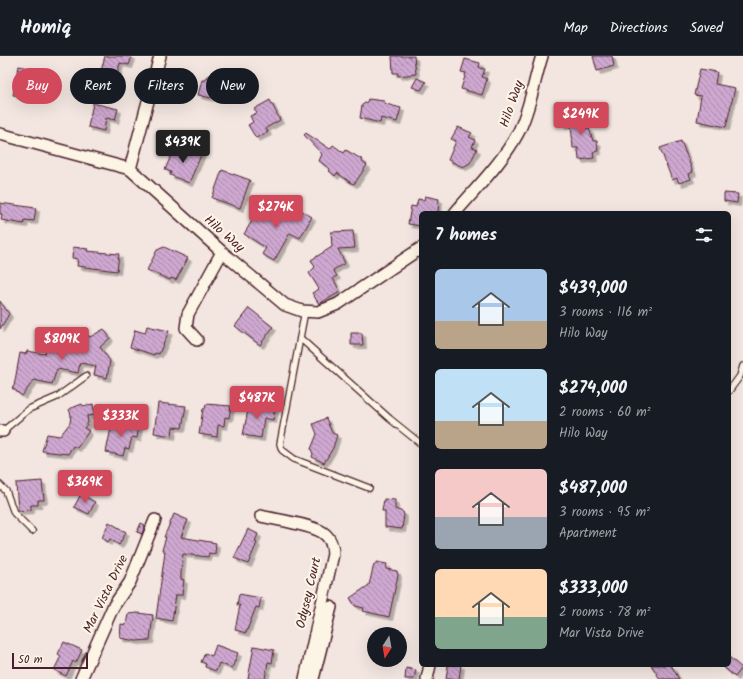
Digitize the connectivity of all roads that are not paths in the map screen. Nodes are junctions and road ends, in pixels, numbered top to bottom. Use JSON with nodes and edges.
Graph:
{"nodes":[{"id":1,"x":160,"y":56,"type":"edge"},
{"id":2,"x":542,"y":56,"type":"edge"},
{"id":3,"x":0,"y":134,"type":"edge"},
{"id":4,"x":130,"y":169,"type":"junction"},
{"id":5,"x":457,"y":211,"type":"edge"},
{"id":6,"x":419,"y":249,"type":"edge"},
{"id":7,"x":222,"y":252,"type":"junction"},
{"id":8,"x":305,"y":311,"type":"junction"},
{"id":9,"x":300,"y":338,"type":"junction"},
{"id":10,"x":197,"y":340,"type":"dead end"},
{"id":11,"x":743,"y":366,"type":"edge"},
{"id":12,"x":86,"y":376,"type":"dead end"},
{"id":13,"x":731,"y":387,"type":"edge"},
{"id":14,"x":1,"y":431,"type":"edge"},
{"id":15,"x":419,"y":442,"type":"edge"},
{"id":16,"x":0,"y":485,"type":"edge"},
{"id":17,"x":370,"y":488,"type":"dead end"},
{"id":18,"x":261,"y":516,"type":"dead end"},
{"id":19,"x":155,"y":520,"type":"dead end"},
{"id":20,"x":32,"y":531,"type":"dead end"},
{"id":21,"x":331,"y":607,"type":"dead end"},
{"id":22,"x":429,"y":667,"type":"edge"},
{"id":23,"x":82,"y":679,"type":"edge"},
{"id":24,"x":304,"y":679,"type":"edge"},
{"id":25,"x":313,"y":679,"type":"edge"},
{"id":26,"x":426,"y":679,"type":"edge"}],
"edges":[{"from":1,"to":4,"type":"street"},
{"from":2,"to":5,"type":"street","name":"Hilo Way"},
{"from":3,"to":4,"type":"street","name":"Hilo Way"},
{"from":4,"to":7,"type":"street","name":"Hilo Way"},
{"from":6,"to":8,"type":"street","name":"Hilo Way"},
{"from":7,"to":8,"type":"street","name":"Hilo Way"},
{"from":7,"to":10,"type":"street"},
{"from":8,"to":9,"type":"lane"},
{"from":9,"to":15,"type":"lane"},
{"from":9,"to":17,"type":"lane"},
{"from":11,"to":13,"type":"lane"},
{"from":12,"to":14,"type":"lane"},
{"from":16,"to":20,"type":"lane"},
{"from":18,"to":24,"type":"street","name":"Odysey Court"},
{"from":19,"to":23,"type":"street","name":"Mar Vista Drive"},
{"from":21,"to":25,"type":"street"},
{"from":22,"to":26,"type":"street"}]}
